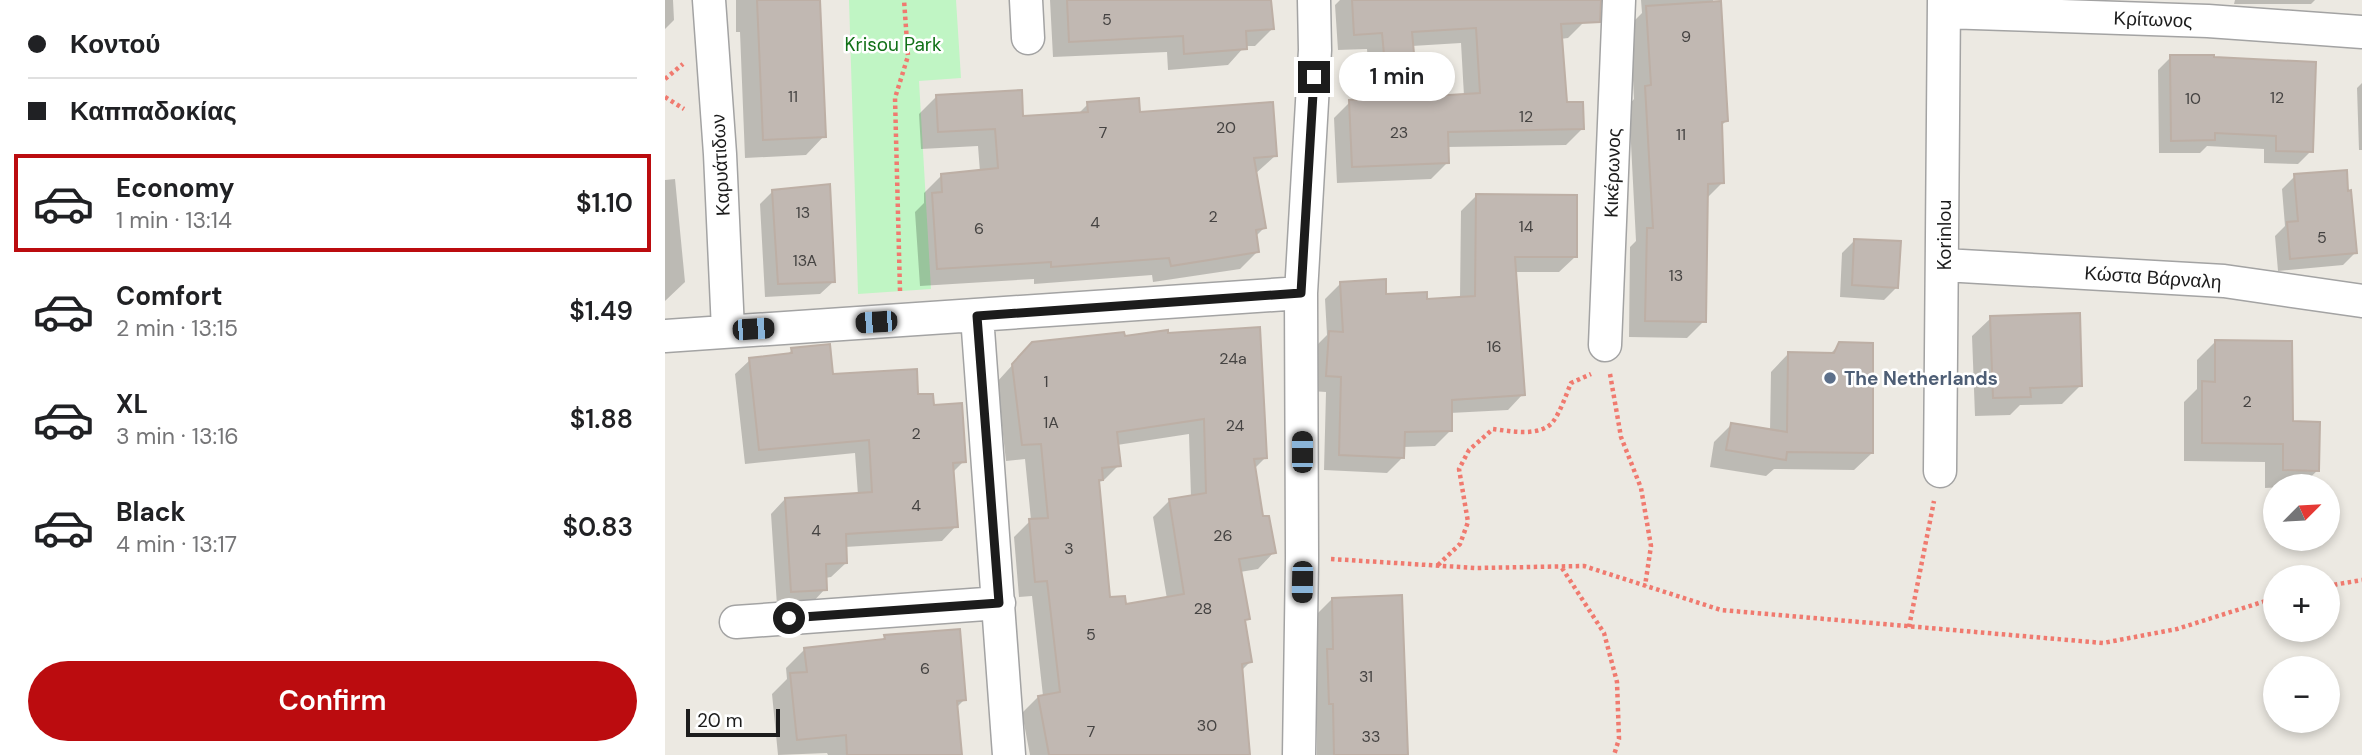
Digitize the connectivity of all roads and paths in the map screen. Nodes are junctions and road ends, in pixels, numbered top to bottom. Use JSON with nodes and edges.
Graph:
{"nodes":[{"id":1,"x":709,"y":0,"type":"edge"},
{"id":2,"x":904,"y":0,"type":"edge"},
{"id":3,"x":1026,"y":0,"type":"edge"},
{"id":4,"x":1314,"y":0,"type":"edge"},
{"id":5,"x":1619,"y":0,"type":"edge"},
{"id":6,"x":1944,"y":6,"type":"edge"},
{"id":7,"x":2209,"y":11,"type":"edge"},
{"id":8,"x":2362,"y":32,"type":"edge"},
{"id":9,"x":1028,"y":38,"type":"dead end"},
{"id":10,"x":1944,"y":265,"type":"junction"},
{"id":11,"x":1301,"y":293,"type":"junction"},
{"id":12,"x":2362,"y":301,"type":"edge"},
{"id":13,"x":977,"y":316,"type":"junction"},
{"id":14,"x":900,"y":320,"type":"junction"},
{"id":15,"x":728,"y":330,"type":"junction"},
{"id":16,"x":665,"y":336,"type":"edge"},
{"id":17,"x":1605,"y":345,"type":"junction"},
{"id":18,"x":1940,"y":471,"type":"joint"},
{"id":19,"x":1302,"y":558,"type":"junction"},
{"id":20,"x":1437,"y":566,"type":"junction"},
{"id":21,"x":1561,"y":567,"type":"junction"},
{"id":22,"x":2362,"y":580,"type":"edge"},
{"id":23,"x":2340,"y":584,"type":"edge"},
{"id":24,"x":1645,"y":586,"type":"junction"},
{"id":25,"x":2263,"y":602,"type":"edge"},
{"id":26,"x":999,"y":603,"type":"junction"},
{"id":27,"x":736,"y":622,"type":"dead end"},
{"id":28,"x":1909,"y":627,"type":"junction"},
{"id":29,"x":1009,"y":755,"type":"edge"},
{"id":30,"x":1299,"y":755,"type":"edge"},
{"id":31,"x":1614,"y":755,"type":"edge"}],
"edges":[{"from":1,"to":15,"type":"street","name":"Καρυάτιδων"},
{"from":2,"to":14,"type":"path"},
{"from":3,"to":9,"type":"street"},
{"from":4,"to":11,"type":"street"},
{"from":5,"to":17,"type":"street","name":"Κικέρωνος"},
{"from":6,"to":7,"type":"street","name":"Κρίτωνος"},
{"from":6,"to":10,"type":"street","name":"Korinlou"},
{"from":7,"to":8,"type":"street","name":"Κρίτωνος"},
{"from":10,"to":12,"type":"street","name":"Κώστα Βάρναλη"},
{"from":10,"to":18,"type":"street","name":"Korinlou"},
{"from":11,"to":13,"type":"street"},
{"from":11,"to":19,"type":"street"},
{"from":13,"to":14,"type":"street"},
{"from":13,"to":26,"type":"street"},
{"from":14,"to":15,"type":"street"},
{"from":15,"to":16,"type":"street"},
{"from":17,"to":20,"type":"path"},
{"from":17,"to":24,"type":"path"},
{"from":18,"to":28,"type":"path"},
{"from":19,"to":20,"type":"path"},
{"from":19,"to":30,"type":"street"},
{"from":20,"to":21,"type":"path"},
{"from":21,"to":24,"type":"path"},
{"from":21,"to":31,"type":"path"},
{"from":22,"to":23,"type":"path"},
{"from":24,"to":28,"type":"path"},
{"from":25,"to":28,"type":"path"},
{"from":26,"to":27,"type":"street"},
{"from":26,"to":29,"type":"street"}]}
